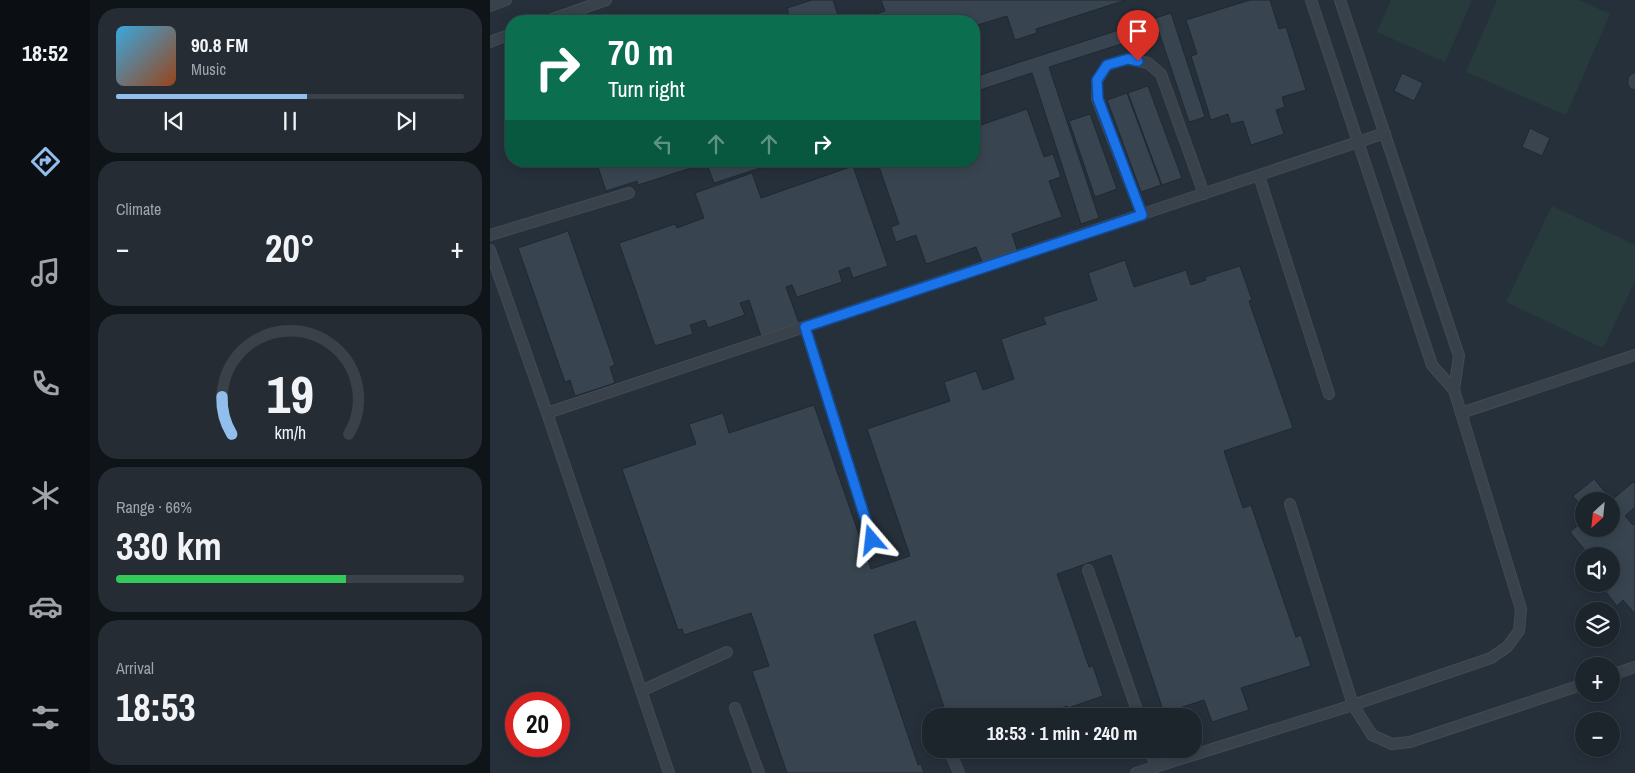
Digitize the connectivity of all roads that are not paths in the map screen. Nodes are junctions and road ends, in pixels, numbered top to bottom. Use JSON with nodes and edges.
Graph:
{"nodes":[{"id":1,"x":506,"y":0,"type":"edge"},
{"id":2,"x":606,"y":0,"type":"edge"},
{"id":3,"x":1311,"y":0,"type":"edge"},
{"id":4,"x":1340,"y":0,"type":"edge"},
{"id":5,"x":490,"y":6,"type":"edge"},
{"id":6,"x":564,"y":15,"type":"edge"},
{"id":7,"x":505,"y":36,"type":"edge"},
{"id":8,"x":490,"y":42,"type":"edge"},
{"id":9,"x":1385,"y":133,"type":"junction"},
{"id":10,"x":1358,"y":143,"type":"junction"},
{"id":11,"x":1259,"y":176,"type":"junction"},
{"id":12,"x":628,"y":193,"type":"dead end"},
{"id":13,"x":1204,"y":194,"type":"junction"},
{"id":14,"x":1142,"y":215,"type":"junction"},
{"id":15,"x":490,"y":235,"type":"edge"},
{"id":16,"x":490,"y":250,"type":"edge"},
{"id":17,"x":805,"y":327,"type":"junction"},
{"id":18,"x":1635,"y":355,"type":"edge"},
{"id":19,"x":1454,"y":390,"type":"junction"},
{"id":20,"x":1329,"y":394,"type":"dead end"},
{"id":21,"x":547,"y":413,"type":"junction"},
{"id":22,"x":1462,"y":413,"type":"junction"},
{"id":23,"x":1290,"y":504,"type":"dead end"},
{"id":24,"x":872,"y":540,"type":"dead end"},
{"id":25,"x":1088,"y":570,"type":"dead end"},
{"id":26,"x":728,"y":652,"type":"dead end"},
{"id":27,"x":1635,"y":667,"type":"edge"},
{"id":28,"x":1620,"y":672,"type":"edge"},
{"id":29,"x":1575,"y":687,"type":"edge"},
{"id":30,"x":641,"y":691,"type":"junction"},
{"id":31,"x":1353,"y":705,"type":"junction"},
{"id":32,"x":735,"y":708,"type":"dead end"},
{"id":33,"x":1136,"y":708,"type":"edge"},
{"id":34,"x":953,"y":758,"type":"edge"},
{"id":35,"x":1153,"y":758,"type":"edge"},
{"id":36,"x":1156,"y":767,"type":"junction"},
{"id":37,"x":669,"y":773,"type":"edge"},
{"id":38,"x":759,"y":773,"type":"edge"},
{"id":39,"x":959,"y":773,"type":"edge"},
{"id":40,"x":1136,"y":773,"type":"edge"}],
"edges":[{"from":1,"to":5,"type":"lane"},
{"from":2,"to":6,"type":"lane"},
{"from":3,"to":10,"type":"lane"},
{"from":4,"to":9,"type":"lane"},
{"from":7,"to":8,"type":"lane"},
{"from":9,"to":10,"type":"lane"},
{"from":9,"to":19,"type":"lane"},
{"from":10,"to":11,"type":"lane"},
{"from":10,"to":19,"type":"lane"},
{"from":11,"to":13,"type":"lane"},
{"from":11,"to":20,"type":"lane"},
{"from":12,"to":15,"type":"lane"},
{"from":13,"to":14,"type":"lane"},
{"from":13,"to":14,"type":"lane"},
{"from":14,"to":17,"type":"lane"},
{"from":16,"to":21,"type":"lane"},
{"from":17,"to":21,"type":"lane"},
{"from":17,"to":24,"type":"lane"},
{"from":18,"to":22,"type":"lane"},
{"from":19,"to":22,"type":"lane"},
{"from":21,"to":30,"type":"lane"},
{"from":22,"to":31,"type":"lane"},
{"from":23,"to":31,"type":"lane"},
{"from":25,"to":33,"type":"lane"},
{"from":26,"to":30,"type":"lane"},
{"from":27,"to":28,"type":"lane"},
{"from":29,"to":31,"type":"lane"},
{"from":30,"to":37,"type":"lane"},
{"from":31,"to":36,"type":"lane"},
{"from":32,"to":38,"type":"lane"},
{"from":34,"to":39,"type":"lane"},
{"from":35,"to":36,"type":"lane"},
{"from":36,"to":40,"type":"lane"}]}
